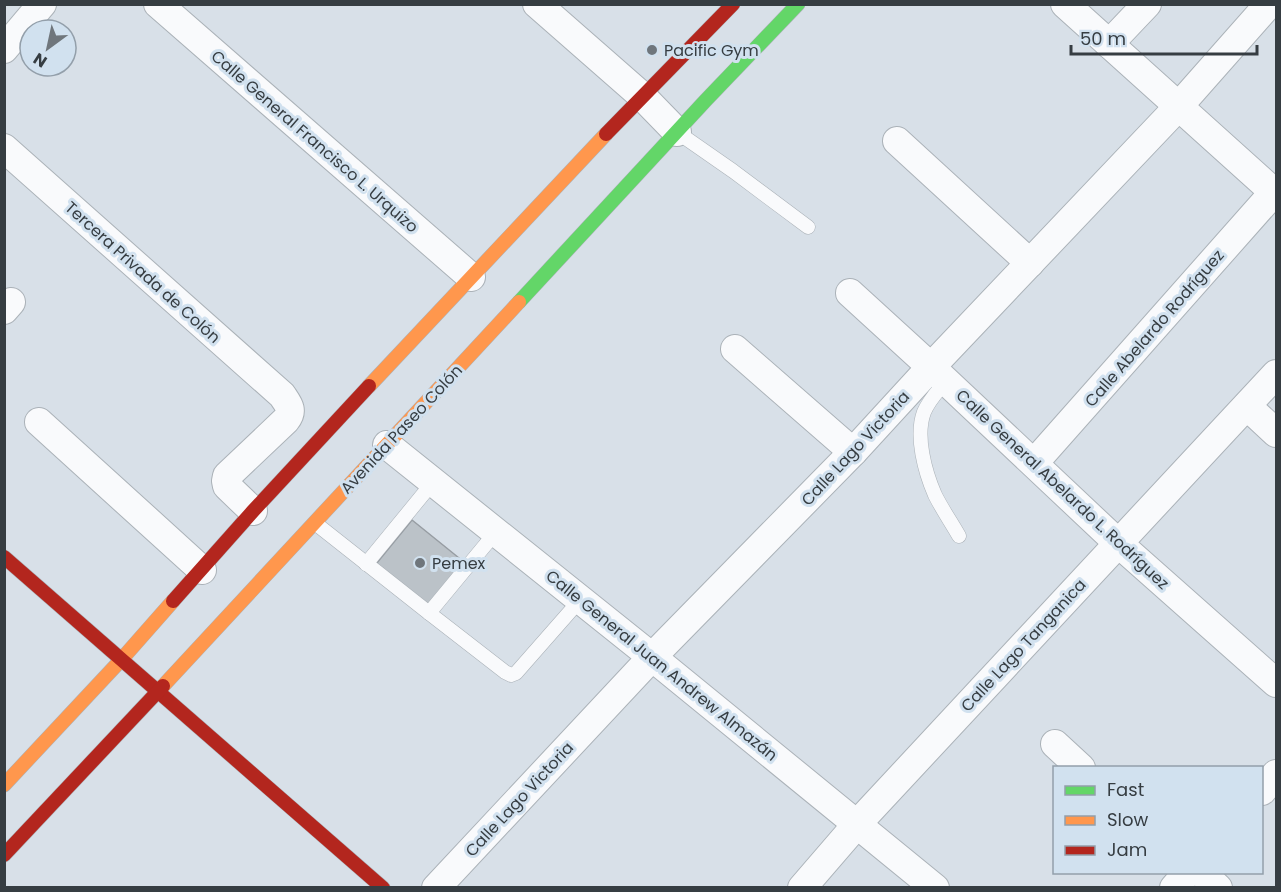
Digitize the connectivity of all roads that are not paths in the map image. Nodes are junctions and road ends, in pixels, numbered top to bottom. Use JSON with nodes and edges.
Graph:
{"nodes":[{"id":1,"x":42,"y":4,"type":"edge"},
{"id":2,"x":158,"y":4,"type":"edge"},
{"id":3,"x":537,"y":4,"type":"edge"},
{"id":4,"x":733,"y":4,"type":"edge"},
{"id":5,"x":798,"y":4,"type":"edge"},
{"id":6,"x":1065,"y":4,"type":"edge"},
{"id":7,"x":1147,"y":4,"type":"edge"},
{"id":8,"x":1269,"y":4,"type":"edge"},
{"id":9,"x":1109,"y":44,"type":"junction"},
{"id":10,"x":4,"y":49,"type":"edge"},
{"id":11,"x":642,"y":96,"type":"junction"},
{"id":12,"x":1178,"y":107,"type":"junction"},
{"id":13,"x":677,"y":132,"type":"junction"},
{"id":14,"x":897,"y":141,"type":"dead end"},
{"id":15,"x":4,"y":148,"type":"edge"},
{"id":16,"x":1275,"y":193,"type":"edge"},
{"id":17,"x":808,"y":227,"type":"dead end"},
{"id":18,"x":1030,"y":262,"type":"junction"},
{"id":19,"x":471,"y":278,"type":"junction"},
{"id":20,"x":850,"y":293,"type":"dead end"},
{"id":21,"x":735,"y":349,"type":"dead end"},
{"id":22,"x":939,"y":374,"type":"junction"},
{"id":23,"x":1276,"y":374,"type":"edge"},
{"id":24,"x":1247,"y":405,"type":"junction"},
{"id":25,"x":39,"y":422,"type":"dead end"},
{"id":26,"x":1276,"y":433,"type":"edge"},
{"id":27,"x":387,"y":445,"type":"junction"},
{"id":28,"x":853,"y":452,"type":"junction"},
{"id":29,"x":1034,"y":464,"type":"junction"},
{"id":30,"x":434,"y":481,"type":"junction"},
{"id":31,"x":254,"y":511,"type":"junction"},
{"id":32,"x":315,"y":523,"type":"junction"},
{"id":33,"x":496,"y":531,"type":"junction"},
{"id":34,"x":959,"y":536,"type":"dead end"},
{"id":35,"x":1118,"y":543,"type":"junction"},
{"id":36,"x":4,"y":557,"type":"edge"},
{"id":37,"x":366,"y":564,"type":"junction"},
{"id":38,"x":202,"y":570,"type":"junction"},
{"id":39,"x":581,"y":599,"type":"junction"},
{"id":40,"x":429,"y":614,"type":"junction"},
{"id":41,"x":652,"y":657,"type":"junction"},
{"id":42,"x":121,"y":660,"type":"junction"},
{"id":43,"x":1276,"y":683,"type":"edge"},
{"id":44,"x":158,"y":691,"type":"junction"},
{"id":45,"x":1055,"y":744,"type":"dead end"},
{"id":46,"x":1080,"y":766,"type":"edge"},
{"id":47,"x":1276,"y":774,"type":"edge"},
{"id":48,"x":4,"y":785,"type":"edge"},
{"id":49,"x":1263,"y":790,"type":"edge"},
{"id":50,"x":858,"y":823,"type":"junction"},
{"id":51,"x":4,"y":855,"type":"edge"},
{"id":52,"x":1187,"y":874,"type":"edge"},
{"id":53,"x":1202,"y":874,"type":"edge"},
{"id":54,"x":383,"y":888,"type":"edge"},
{"id":55,"x":436,"y":888,"type":"edge"},
{"id":56,"x":802,"y":888,"type":"edge"},
{"id":57,"x":935,"y":888,"type":"edge"},
{"id":58,"x":1174,"y":888,"type":"edge"},
{"id":59,"x":1218,"y":888,"type":"edge"}],
"edges":[{"from":1,"to":10,"type":"street"},
{"from":2,"to":19,"type":"street","name":"Calle General Francisco L. Urquizo"},
{"from":3,"to":11,"type":"street"},
{"from":4,"to":11,"type":"main road"},
{"from":5,"to":13,"type":"main road","name":"Avenida Paseo Colón"},
{"from":6,"to":9,"type":"street"},
{"from":7,"to":9,"type":"street"},
{"from":8,"to":12,"type":"street","name":"Calle Lago Victoria"},
{"from":9,"to":12,"type":"street"},
{"from":11,"to":13,"type":"street"},
{"from":11,"to":19,"type":"main road"},
{"from":12,"to":16,"type":"street"},
{"from":12,"to":18,"type":"street","name":"Calle Lago Victoria"},
{"from":13,"to":17,"type":"lane"},
{"from":13,"to":27,"type":"main road","name":"Avenida Paseo Colón"},
{"from":14,"to":18,"type":"street"},
{"from":15,"to":31,"type":"street","name":"Tercera Privada de Colón"},
{"from":16,"to":29,"type":"street","name":"Calle Abelardo Rodríguez"},
{"from":18,"to":22,"type":"street","name":"Calle Lago Victoria"},
{"from":19,"to":31,"type":"main road"},
{"from":20,"to":22,"type":"street","name":"Calle General Abelardo L. Rodríguez"},
{"from":21,"to":28,"type":"street"},
{"from":22,"to":28,"type":"street","name":"Calle Lago Victoria"},
{"from":22,"to":29,"type":"street","name":"Calle General Abelardo L. Rodríguez"},
{"from":22,"to":34,"type":"lane"},
{"from":23,"to":24,"type":"street","name":"Calle Lago Tanganica"},
{"from":24,"to":26,"type":"street"},
{"from":24,"to":35,"type":"street","name":"Calle Lago Tanganica"},
{"from":25,"to":38,"type":"street"},
{"from":27,"to":30,"type":"street","name":"Calle General Juan Andrew Almazán"},
{"from":27,"to":32,"type":"main road","name":"Avenida Paseo Colón"},
{"from":28,"to":41,"type":"street","name":"Calle Lago Victoria"},
{"from":29,"to":35,"type":"street","name":"Calle General Abelardo L. Rodríguez"},
{"from":30,"to":33,"type":"street","name":"Calle General Juan Andrew Almazán"},
{"from":30,"to":37,"type":"lane"},
{"from":31,"to":38,"type":"main road"},
{"from":32,"to":37,"type":"lane"},
{"from":32,"to":44,"type":"main road","name":"Avenida Paseo Colón"},
{"from":33,"to":39,"type":"street","name":"Calle General Juan Andrew Almazán"},
{"from":33,"to":40,"type":"lane"},
{"from":35,"to":43,"type":"street","name":"Calle General Abelardo L. Rodríguez"},
{"from":35,"to":50,"type":"street","name":"Calle Lago Tanganica"},
{"from":36,"to":42,"type":"main road"},
{"from":37,"to":40,"type":"lane"},
{"from":38,"to":42,"type":"main road"},
{"from":39,"to":40,"type":"lane"},
{"from":39,"to":41,"type":"street","name":"Calle General Juan Andrew Almazán"},
{"from":41,"to":50,"type":"street","name":"Calle General Juan Andrew Almazán"},
{"from":41,"to":55,"type":"street","name":"Calle Lago Victoria"},
{"from":42,"to":44,"type":"main road"},
{"from":42,"to":48,"type":"main road"},
{"from":44,"to":51,"type":"main road","name":"Avenida Paseo Colón"},
{"from":44,"to":54,"type":"main road"},
{"from":45,"to":46,"type":"street"},
{"from":47,"to":49,"type":"street"},
{"from":50,"to":56,"type":"street","name":"Calle Lago Tanganica"},
{"from":50,"to":57,"type":"street","name":"Calle General Juan Andrew Almazán"},
{"from":52,"to":58,"type":"street"},
{"from":53,"to":59,"type":"street"}]}
